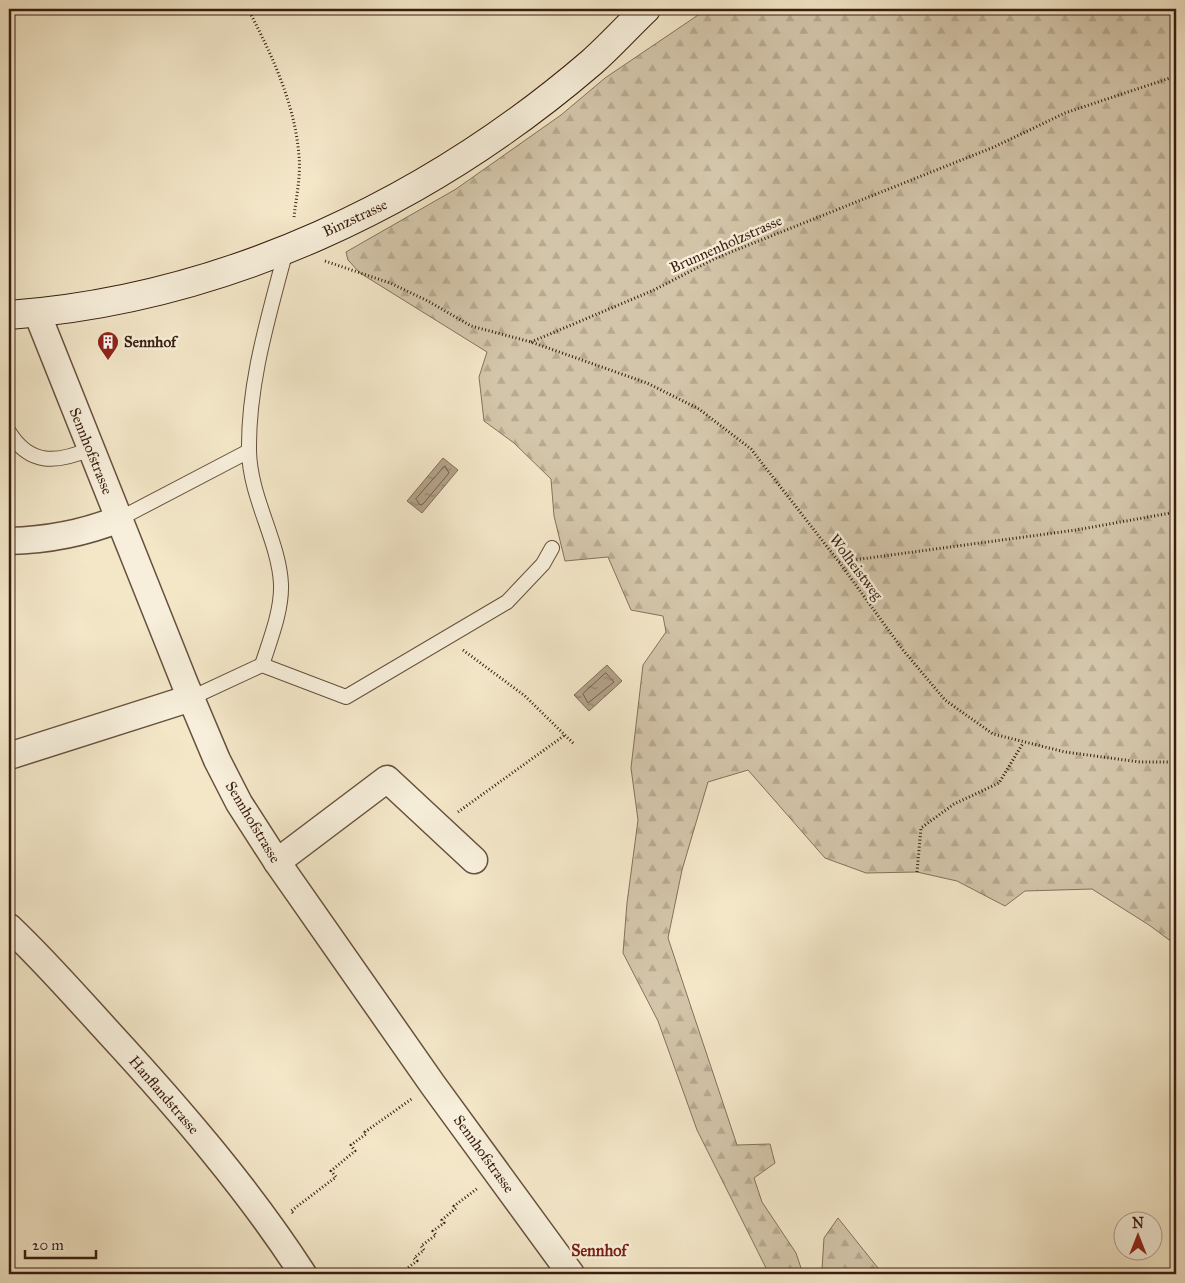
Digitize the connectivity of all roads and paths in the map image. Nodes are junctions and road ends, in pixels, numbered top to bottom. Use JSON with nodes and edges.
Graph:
{"nodes":[{"id":1,"x":248,"y":9,"type":"edge"},
{"id":2,"x":646,"y":9,"type":"edge"},
{"id":3,"x":1176,"y":76,"type":"edge"},
{"id":4,"x":296,"y":194,"type":"dead end"},
{"id":5,"x":286,"y":250,"type":"junction"},
{"id":6,"x":37,"y":313,"type":"junction"},
{"id":7,"x":9,"y":315,"type":"edge"},
{"id":8,"x":530,"y":342,"type":"junction"},
{"id":9,"x":9,"y":432,"type":"edge"},
{"id":10,"x":90,"y":449,"type":"junction"},
{"id":11,"x":249,"y":451,"type":"junction"},
{"id":12,"x":1176,"y":512,"type":"edge"},
{"id":13,"x":119,"y":519,"type":"junction"},
{"id":14,"x":9,"y":541,"type":"edge"},
{"id":15,"x":552,"y":548,"type":"dead end"},
{"id":16,"x":839,"y":562,"type":"junction"},
{"id":17,"x":447,"y":637,"type":"junction"},
{"id":18,"x":262,"y":665,"type":"junction"},
{"id":19,"x":191,"y":698,"type":"junction"},
{"id":20,"x":565,"y":735,"type":"junction"},
{"id":21,"x":1023,"y":743,"type":"junction"},
{"id":22,"x":574,"y":744,"type":"dead end"},
{"id":23,"x":9,"y":756,"type":"edge"},
{"id":24,"x":1176,"y":762,"type":"edge"},
{"id":25,"x":454,"y":841,"type":"junction"},
{"id":26,"x":474,"y":860,"type":"dead end"},
{"id":27,"x":277,"y":862,"type":"junction"},
{"id":28,"x":918,"y":872,"type":"dead end"},
{"id":29,"x":9,"y":928,"type":"edge"},
{"id":30,"x":401,"y":1106,"type":"dead end"},
{"id":31,"x":474,"y":1191,"type":"dead end"},
{"id":32,"x":279,"y":1236,"type":"junction"},
{"id":33,"x":303,"y":1274,"type":"edge"},
{"id":34,"x":404,"y":1274,"type":"edge"},
{"id":35,"x":571,"y":1274,"type":"edge"}],
"edges":[{"from":1,"to":4,"type":"path"},
{"from":2,"to":5,"type":"main road","name":"Binzstrasse"},
{"from":3,"to":8,"type":"path","name":"Brunnenholzstrasse"},
{"from":5,"to":6,"type":"main road","name":"Binzstrasse"},
{"from":5,"to":8,"type":"path"},
{"from":5,"to":11,"type":"lane"},
{"from":6,"to":7,"type":"main road","name":"Binzstrasse"},
{"from":6,"to":10,"type":"street","name":"Sennhofstrasse"},
{"from":8,"to":16,"type":"path","name":"Wolheistweg"},
{"from":9,"to":10,"type":"lane"},
{"from":10,"to":13,"type":"street","name":"Sennhofstrasse"},
{"from":11,"to":13,"type":"lane"},
{"from":11,"to":18,"type":"lane"},
{"from":12,"to":16,"type":"path"},
{"from":13,"to":14,"type":"street"},
{"from":13,"to":19,"type":"street","name":"Sennhofstrasse"},
{"from":15,"to":17,"type":"lane"},
{"from":16,"to":21,"type":"path","name":"Wolheistweg"},
{"from":17,"to":18,"type":"lane"},
{"from":17,"to":20,"type":"path"},
{"from":18,"to":19,"type":"lane"},
{"from":19,"to":23,"type":"street"},
{"from":19,"to":27,"type":"street","name":"Sennhofstrasse"},
{"from":20,"to":22,"type":"path"},
{"from":20,"to":25,"type":"path"},
{"from":21,"to":24,"type":"path","name":"Wolheistweg"},
{"from":21,"to":28,"type":"path"},
{"from":25,"to":26,"type":"street"},
{"from":25,"to":27,"type":"street"},
{"from":27,"to":35,"type":"street","name":"Sennhofstrasse"},
{"from":29,"to":32,"type":"street","name":"Hanflandstrasse"},
{"from":30,"to":32,"type":"path"},
{"from":31,"to":34,"type":"path"},
{"from":32,"to":33,"type":"street","name":"Hanflandstrasse"}]}
